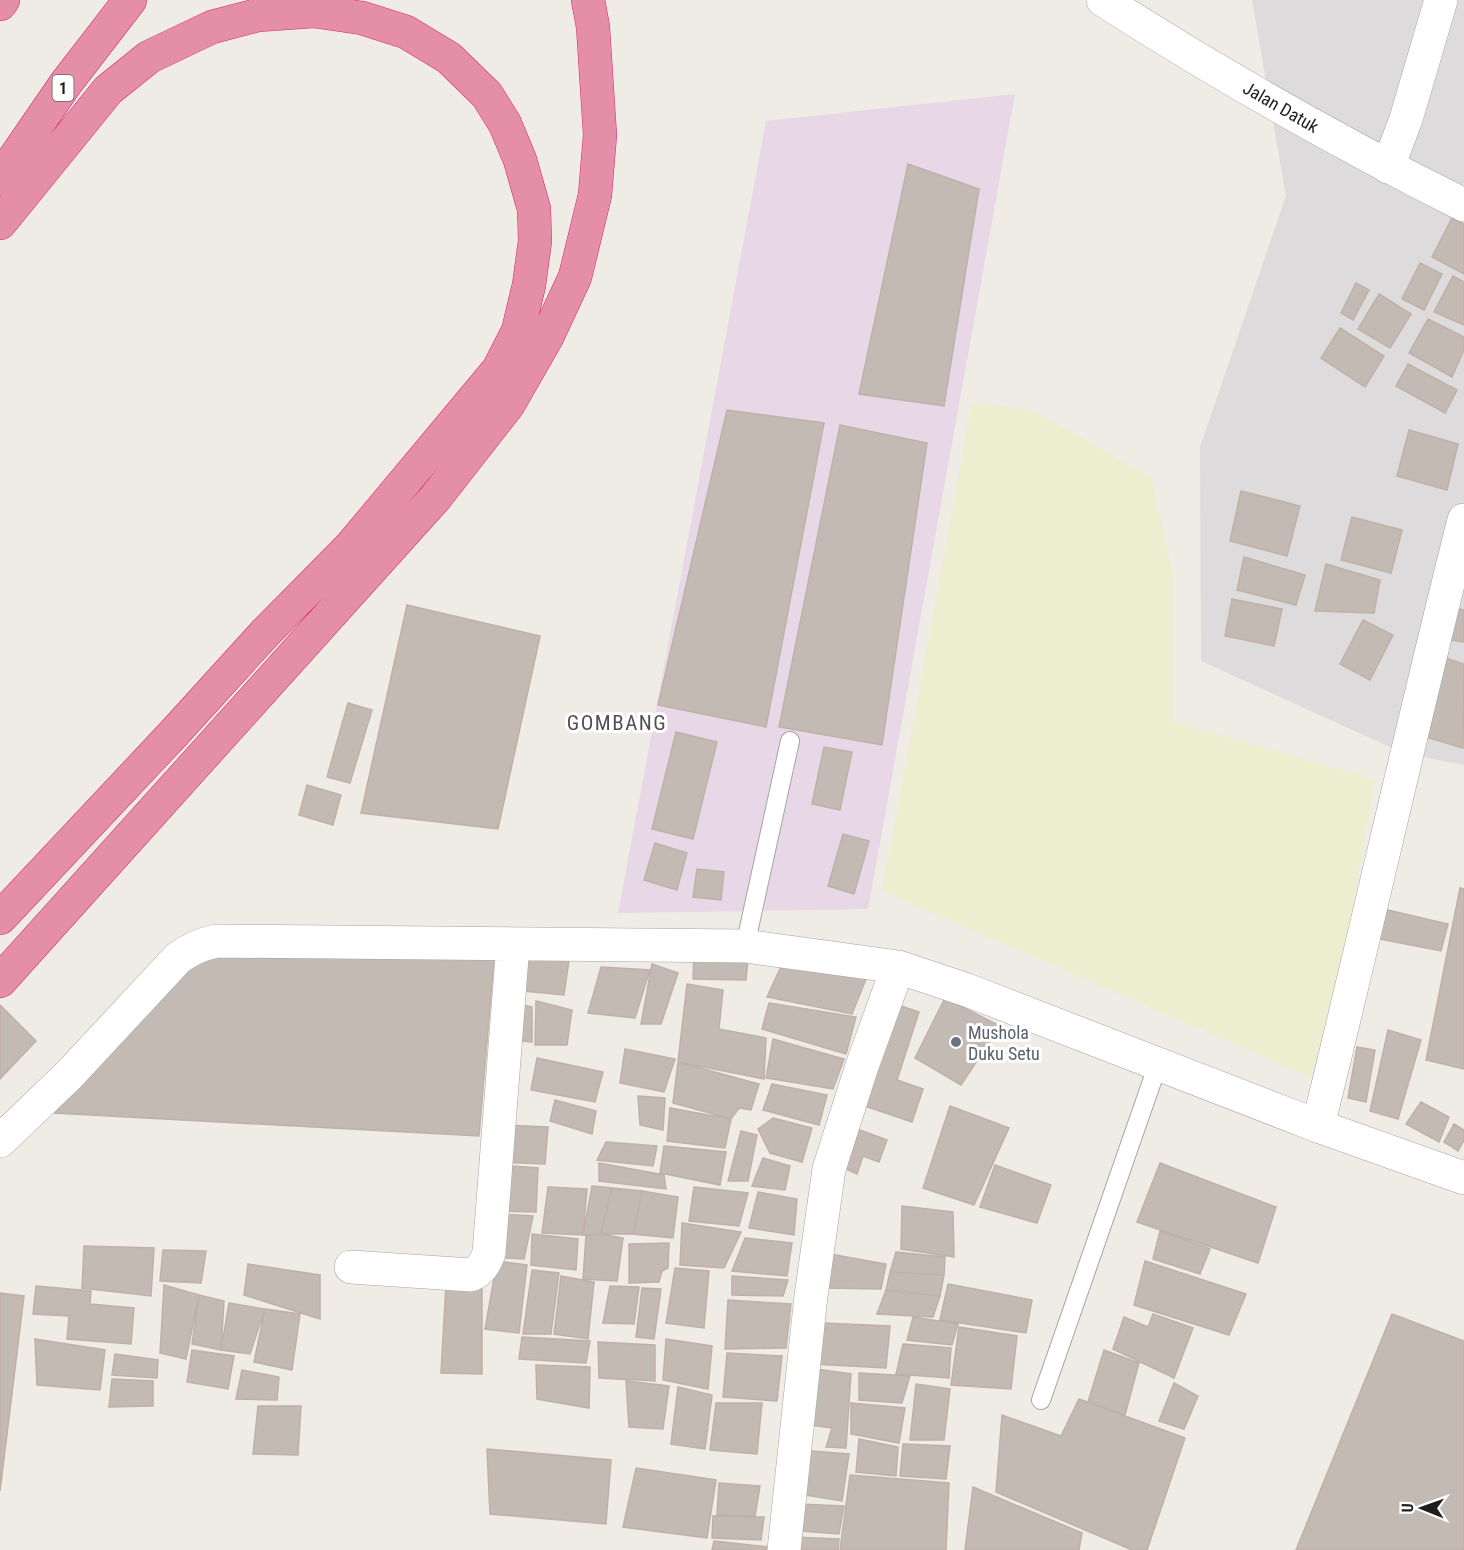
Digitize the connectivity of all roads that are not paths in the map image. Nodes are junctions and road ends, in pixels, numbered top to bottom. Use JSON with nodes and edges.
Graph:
{"nodes":[{"id":1,"x":3,"y":0,"type":"edge"},
{"id":2,"x":130,"y":0,"type":"edge"},
{"id":3,"x":588,"y":0,"type":"edge"},
{"id":4,"x":1103,"y":0,"type":"edge"},
{"id":5,"x":1441,"y":0,"type":"edge"},
{"id":6,"x":0,"y":4,"type":"edge"},
{"id":7,"x":1388,"y":167,"type":"junction"},
{"id":8,"x":0,"y":179,"type":"edge"},
{"id":9,"x":1464,"y":205,"type":"edge"},
{"id":10,"x":0,"y":223,"type":"edge"},
{"id":11,"x":1464,"y":520,"type":"edge"},
{"id":12,"x":790,"y":741,"type":"dead end"},
{"id":13,"x":0,"y":918,"type":"edge"},
{"id":14,"x":513,"y":944,"type":"junction"},
{"id":15,"x":745,"y":946,"type":"junction"},
{"id":16,"x":898,"y":967,"type":"junction"},
{"id":17,"x":0,"y":981,"type":"edge"},
{"id":18,"x":1158,"y":1064,"type":"junction"},
{"id":19,"x":1318,"y":1126,"type":"junction"},
{"id":20,"x":0,"y":1141,"type":"edge"},
{"id":21,"x":1464,"y":1178,"type":"edge"},
{"id":22,"x":351,"y":1267,"type":"dead end"},
{"id":23,"x":1041,"y":1400,"type":"dead end"},
{"id":24,"x":784,"y":1550,"type":"edge"}],
"edges":[{"from":1,"to":6,"type":"highway"},
{"from":2,"to":8,"type":"highway","number":"1"},
{"from":3,"to":17,"type":"highway"},
{"from":4,"to":7,"type":"street","name":"Jalan Datuk"},
{"from":5,"to":7,"type":"street"},
{"from":7,"to":9,"type":"street","name":"Jalan Datuk"},
{"from":10,"to":13,"type":"highway"},
{"from":11,"to":19,"type":"street"},
{"from":12,"to":15,"type":"lane"},
{"from":14,"to":15,"type":"street"},
{"from":14,"to":20,"type":"street"},
{"from":14,"to":22,"type":"street"},
{"from":15,"to":16,"type":"street"},
{"from":16,"to":18,"type":"street"},
{"from":16,"to":24,"type":"street"},
{"from":18,"to":19,"type":"street"},
{"from":18,"to":23,"type":"lane"},
{"from":19,"to":21,"type":"street"}]}
